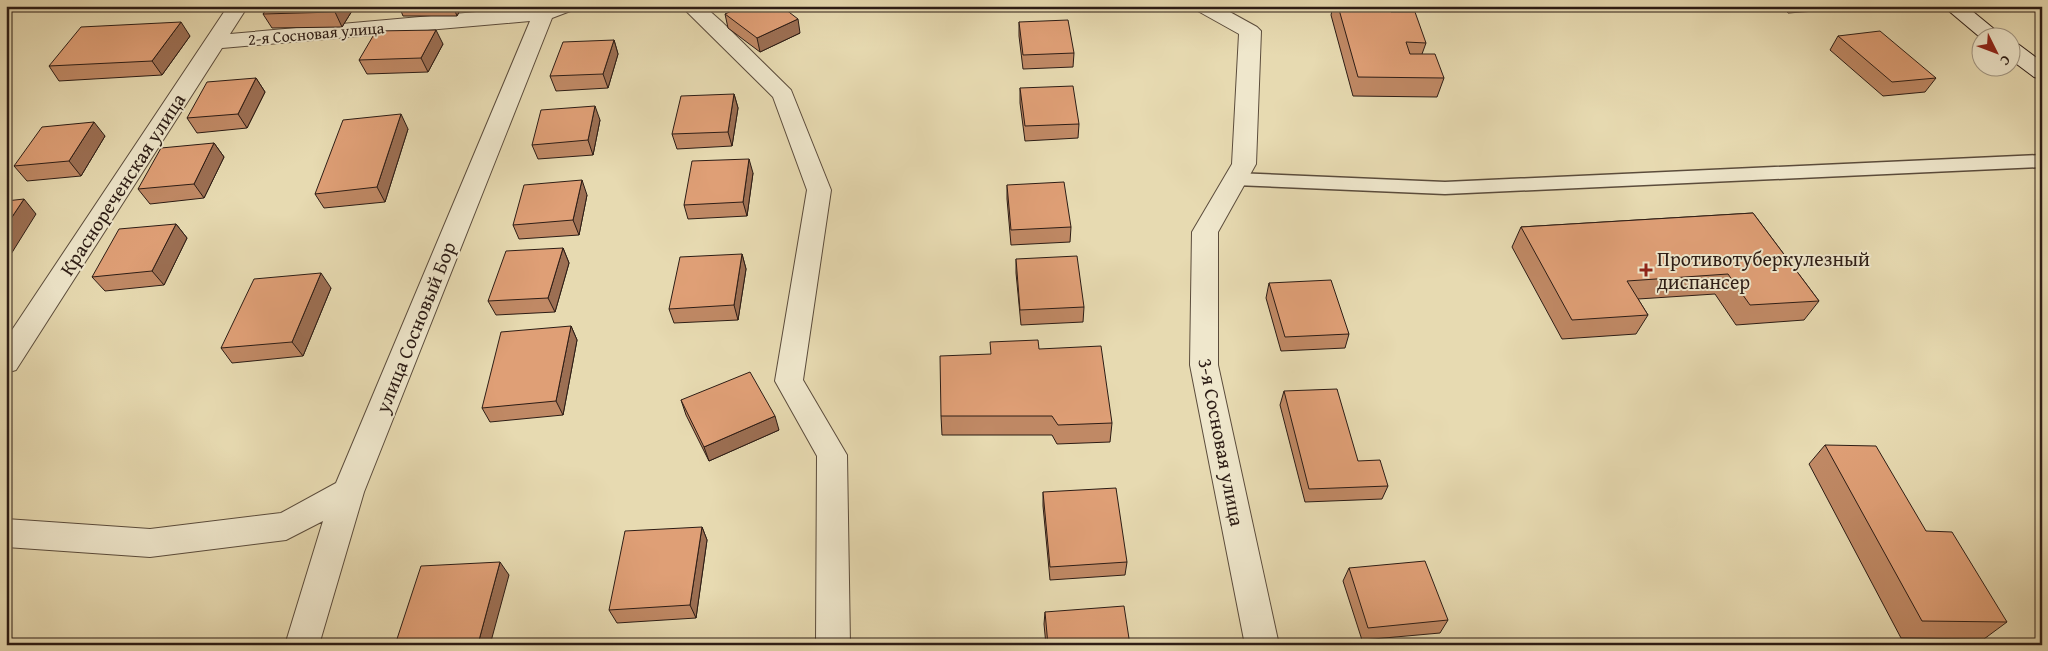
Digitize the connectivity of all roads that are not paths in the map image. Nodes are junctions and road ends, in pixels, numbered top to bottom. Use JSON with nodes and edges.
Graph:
{"nodes":[{"id":1,"x":238,"y":6,"type":"edge"},
{"id":2,"x":692,"y":6,"type":"edge"},
{"id":3,"x":1203,"y":6,"type":"edge"},
{"id":4,"x":1953,"y":6,"type":"edge"},
{"id":5,"x":555,"y":10,"type":"edge"},
{"id":6,"x":1251,"y":19,"type":"edge"},
{"id":7,"x":1982,"y":28,"type":"edge"},
{"id":8,"x":214,"y":42,"type":"junction"},
{"id":9,"x":2020,"y":56,"type":"edge"},
{"id":10,"x":2042,"y":72,"type":"edge"},
{"id":11,"x":2042,"y":160,"type":"edge"},
{"id":12,"x":1235,"y":179,"type":"junction"},
{"id":13,"x":6,"y":362,"type":"edge"},
{"id":14,"x":348,"y":492,"type":"junction"},
{"id":15,"x":6,"y":533,"type":"edge"},
{"id":16,"x":302,"y":645,"type":"edge"},
{"id":17,"x":833,"y":645,"type":"edge"},
{"id":18,"x":1262,"y":645,"type":"edge"}],
"edges":[{"from":1,"to":8,"type":"street","name":"Краснореченская улица"},
{"from":2,"to":17,"type":"street"},
{"from":3,"to":6,"type":"street","name":"3-я Сосновая улица"},
{"from":4,"to":7,"type":"street"},
{"from":5,"to":8,"type":"street","name":"2-я Сосновая улица"},
{"from":5,"to":14,"type":"street","name":"улица Сосновый Бор"},
{"from":6,"to":12,"type":"street","name":"3-я Сосновая улица"},
{"from":8,"to":13,"type":"street","name":"Краснореченская улица"},
{"from":9,"to":10,"type":"street"},
{"from":11,"to":12,"type":"lane"},
{"from":12,"to":18,"type":"street","name":"3-я Сосновая улица"},
{"from":14,"to":15,"type":"street"},
{"from":14,"to":16,"type":"street","name":"улица Сосновый Бор"}]}
